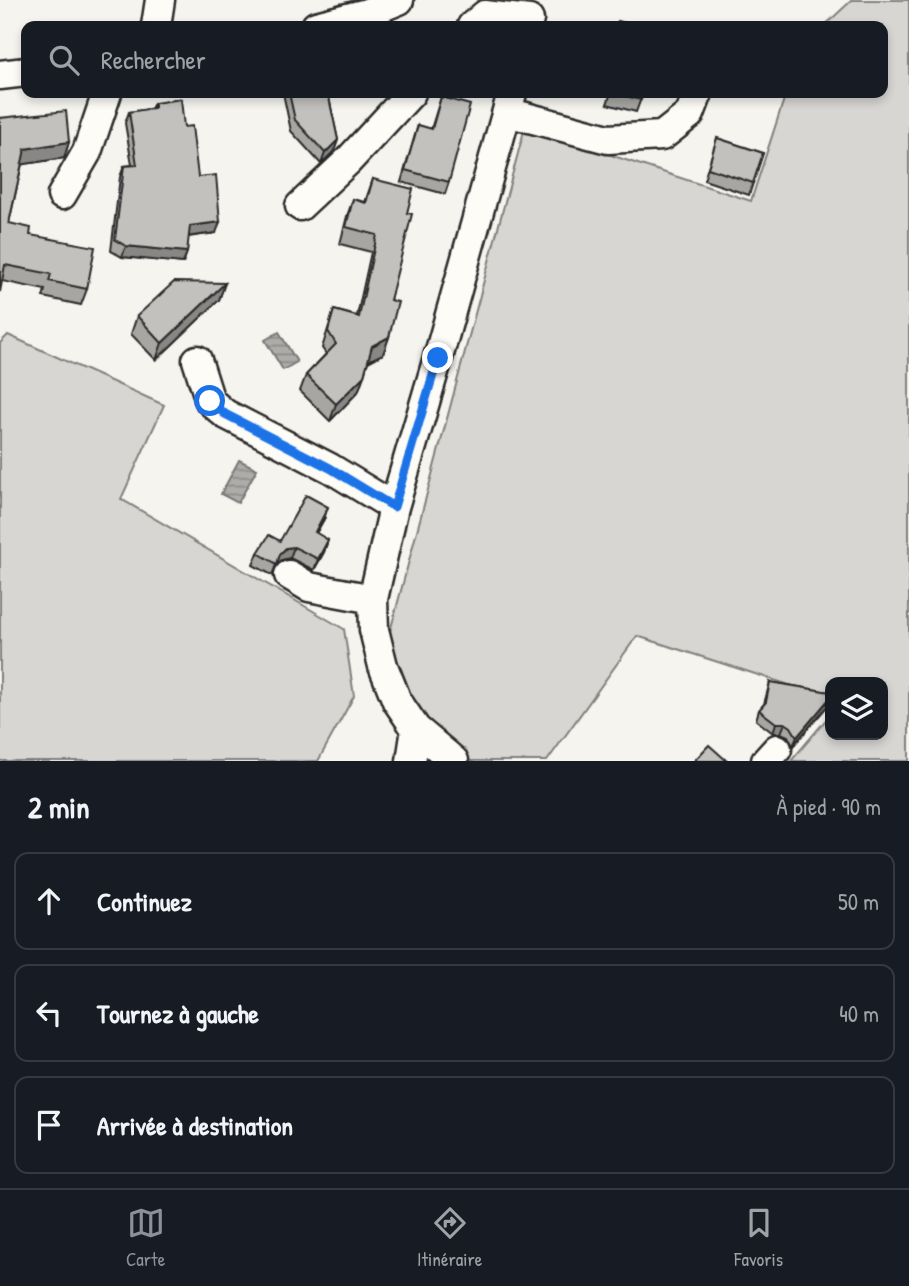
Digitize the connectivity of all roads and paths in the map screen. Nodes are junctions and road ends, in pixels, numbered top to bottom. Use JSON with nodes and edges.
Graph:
{"nodes":[{"id":1,"x":160,"y":0,"type":"edge"},
{"id":2,"x":399,"y":0,"type":"edge"},
{"id":3,"x":530,"y":15,"type":"edge"},
{"id":4,"x":157,"y":21,"type":"edge"},
{"id":5,"x":336,"y":21,"type":"edge"},
{"id":6,"x":478,"y":21,"type":"edge"},
{"id":7,"x":21,"y":73,"type":"edge"},
{"id":8,"x":0,"y":75,"type":"edge"},
{"id":9,"x":105,"y":98,"type":"edge"},
{"id":10,"x":406,"y":98,"type":"edge"},
{"id":11,"x":696,"y":98,"type":"edge"},
{"id":12,"x":509,"y":102,"type":"edge"},
{"id":13,"x":62,"y":195,"type":"dead end"},
{"id":14,"x":300,"y":206,"type":"dead end"},
{"id":15,"x":197,"y":360,"type":"dead end"},
{"id":16,"x":394,"y":507,"type":"junction"},
{"id":17,"x":289,"y":575,"type":"dead end"},
{"id":18,"x":373,"y":599,"type":"junction"},
{"id":19,"x":416,"y":729,"type":"junction"},
{"id":20,"x":411,"y":761,"type":"edge"},
{"id":21,"x":454,"y":761,"type":"edge"}],
"edges":[{"from":1,"to":4,"type":"street"},
{"from":2,"to":5,"type":"street"},
{"from":3,"to":6,"type":"street"},
{"from":7,"to":8,"type":"street"},
{"from":9,"to":13,"type":"street"},
{"from":10,"to":14,"type":"street"},
{"from":11,"to":12,"type":"street"},
{"from":12,"to":16,"type":"street"},
{"from":15,"to":16,"type":"street"},
{"from":16,"to":18,"type":"street"},
{"from":17,"to":18,"type":"street"},
{"from":18,"to":19,"type":"street"},
{"from":19,"to":20,"type":"street"},
{"from":19,"to":21,"type":"street"}]}
